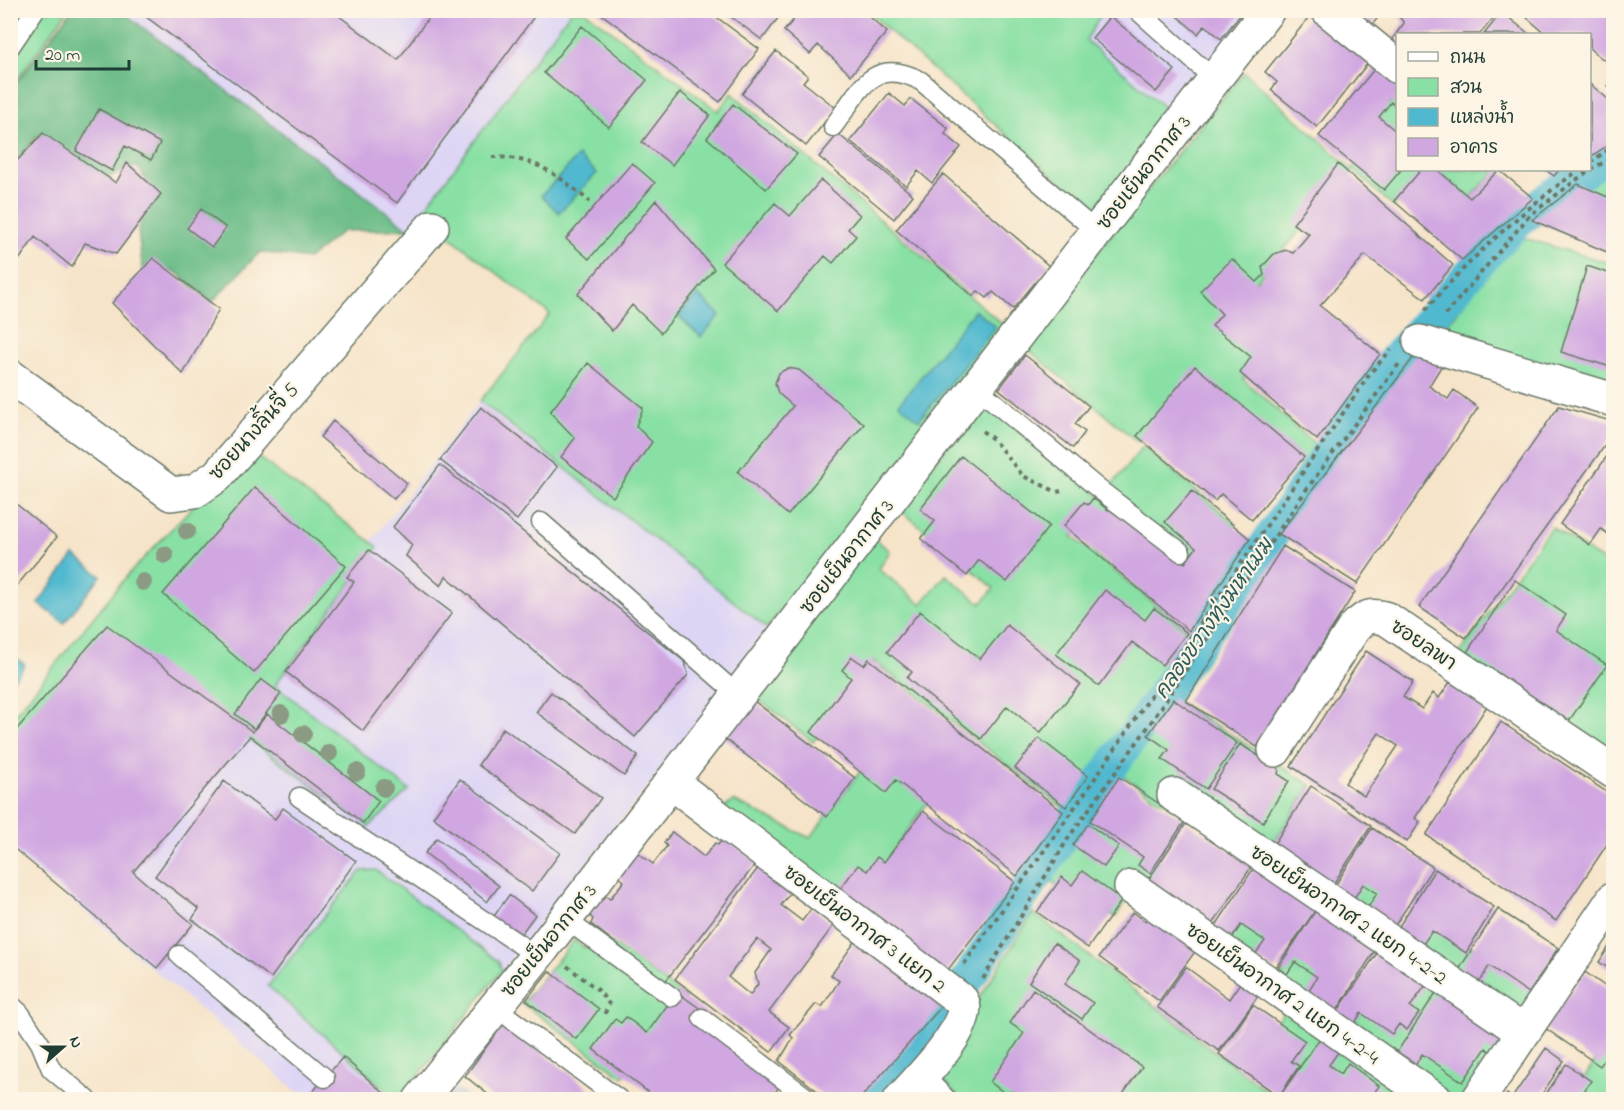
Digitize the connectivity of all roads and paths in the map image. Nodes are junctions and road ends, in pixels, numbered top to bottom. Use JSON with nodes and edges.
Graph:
{"nodes":[{"id":1,"x":35,"y":10,"type":"edge"},
{"id":2,"x":1137,"y":10,"type":"edge"},
{"id":3,"x":1268,"y":10,"type":"edge"},
{"id":4,"x":1328,"y":10,"type":"edge"},
{"id":5,"x":10,"y":47,"type":"edge"},
{"id":6,"x":1396,"y":65,"type":"edge"},
{"id":7,"x":1214,"y":80,"type":"junction"},
{"id":8,"x":833,"y":127,"type":"dead end"},
{"id":9,"x":1614,"y":146,"type":"edge"},
{"id":10,"x":492,"y":157,"type":"dead end"},
{"id":11,"x":1614,"y":158,"type":"edge"},
{"id":12,"x":1591,"y":161,"type":"edge"},
{"id":13,"x":1591,"y":169,"type":"edge"},
{"id":14,"x":1578,"y":171,"type":"edge"},
{"id":15,"x":1588,"y":171,"type":"edge"},
{"id":16,"x":590,"y":202,"type":"dead end"},
{"id":17,"x":432,"y":227,"type":"dead end"},
{"id":18,"x":1096,"y":232,"type":"junction"},
{"id":19,"x":1413,"y":333,"type":"junction"},
{"id":20,"x":10,"y":375,"type":"edge"},
{"id":21,"x":976,"y":387,"type":"junction"},
{"id":22,"x":1614,"y":400,"type":"edge"},
{"id":23,"x":956,"y":413,"type":"junction"},
{"id":24,"x":1095,"y":485,"type":"junction"},
{"id":25,"x":541,"y":522,"type":"dead end"},
{"id":26,"x":1180,"y":552,"type":"dead end"},
{"id":27,"x":738,"y":695,"type":"junction"},
{"id":28,"x":1275,"y":750,"type":"dead end"},
{"id":29,"x":1614,"y":772,"type":"edge"},
{"id":30,"x":671,"y":782,"type":"junction"},
{"id":31,"x":1174,"y":795,"type":"dead end"},
{"id":32,"x":299,"y":797,"type":"dead end"},
{"id":33,"x":1131,"y":887,"type":"dead end"},
{"id":34,"x":1614,"y":898,"type":"edge"},
{"id":35,"x":566,"y":919,"type":"junction"},
{"id":36,"x":540,"y":952,"type":"junction"},
{"id":37,"x":179,"y":955,"type":"dead end"},
{"id":38,"x":672,"y":997,"type":"dead end"},
{"id":39,"x":958,"y":999,"type":"junction"},
{"id":40,"x":10,"y":1004,"type":"edge"},
{"id":41,"x":495,"y":1006,"type":"junction"},
{"id":42,"x":604,"y":1015,"type":"dead end"},
{"id":43,"x":702,"y":1018,"type":"dead end"},
{"id":44,"x":1523,"y":1032,"type":"junction"},
{"id":45,"x":922,"y":1074,"type":"junction"},
{"id":46,"x":325,"y":1078,"type":"dead end"},
{"id":47,"x":88,"y":1100,"type":"edge"},
{"id":48,"x":420,"y":1100,"type":"edge"},
{"id":49,"x":620,"y":1100,"type":"edge"},
{"id":50,"x":810,"y":1100,"type":"edge"},
{"id":51,"x":900,"y":1100,"type":"edge"},
{"id":52,"x":948,"y":1100,"type":"edge"},
{"id":53,"x":1436,"y":1100,"type":"edge"},
{"id":54,"x":1478,"y":1100,"type":"edge"}],
"edges":[{"from":1,"to":5,"type":"lane"},
{"from":2,"to":7,"type":"lane"},
{"from":3,"to":7,"type":"street","name":"ซอยเย็นอากาศ 3"},
{"from":4,"to":6,"type":"street"},
{"from":7,"to":18,"type":"street","name":"ซอยเย็นอากาศ 3"},
{"from":8,"to":18,"type":"lane"},
{"from":9,"to":12,"type":"path"},
{"from":10,"to":16,"type":"path"},
{"from":11,"to":13,"type":"path"},
{"from":14,"to":19,"type":"path"},
{"from":15,"to":19,"type":"path"},
{"from":17,"to":20,"type":"street","name":"ซอยนางลิ้นจี่ 5"},
{"from":18,"to":21,"type":"street","name":"ซอยเย็นอากาศ 3"},
{"from":19,"to":22,"type":"street"},
{"from":19,"to":39,"type":"path"},
{"from":19,"to":39,"type":"path"},
{"from":21,"to":23,"type":"street","name":"ซอยเย็นอากาศ 3"},
{"from":21,"to":24,"type":"lane"},
{"from":23,"to":24,"type":"path"},
{"from":23,"to":27,"type":"street","name":"ซอยเย็นอากาศ 3"},
{"from":24,"to":26,"type":"lane"},
{"from":25,"to":27,"type":"lane"},
{"from":27,"to":30,"type":"street","name":"ซอยเย็นอากาศ 3"},
{"from":28,"to":29,"type":"street","name":"ซอยลพา"},
{"from":30,"to":35,"type":"street","name":"ซอยเย็นอากาศ 3"},
{"from":30,"to":39,"type":"street","name":"ซอยเย็นอากาศ 3 แยก 2"},
{"from":31,"to":44,"type":"street","name":"ซอยเย็นอากาศ 2 แยก 4-2-2"},
{"from":32,"to":36,"type":"lane"},
{"from":33,"to":53,"type":"street","name":"ซอยเย็นอากาศ 2 แยก 4-2-4"},
{"from":34,"to":44,"type":"street"},
{"from":35,"to":36,"type":"street","name":"ซอยเย็นอากาศ 3"},
{"from":35,"to":38,"type":"lane"},
{"from":36,"to":41,"type":"street","name":"ซอยเย็นอากาศ 3"},
{"from":36,"to":42,"type":"path"},
{"from":37,"to":46,"type":"lane"},
{"from":39,"to":45,"type":"street","name":"ซอยเย็นอากาศ 3 แยก 2"},
{"from":40,"to":47,"type":"lane"},
{"from":41,"to":48,"type":"street","name":"ซอยเย็นอากาศ 3"},
{"from":41,"to":49,"type":"lane"},
{"from":43,"to":50,"type":"lane"},
{"from":44,"to":54,"type":"street"},
{"from":45,"to":51,"type":"street","name":"ซอยเย็นอากาศ 3 แยก 2"},
{"from":45,"to":52,"type":"lane"}]}
